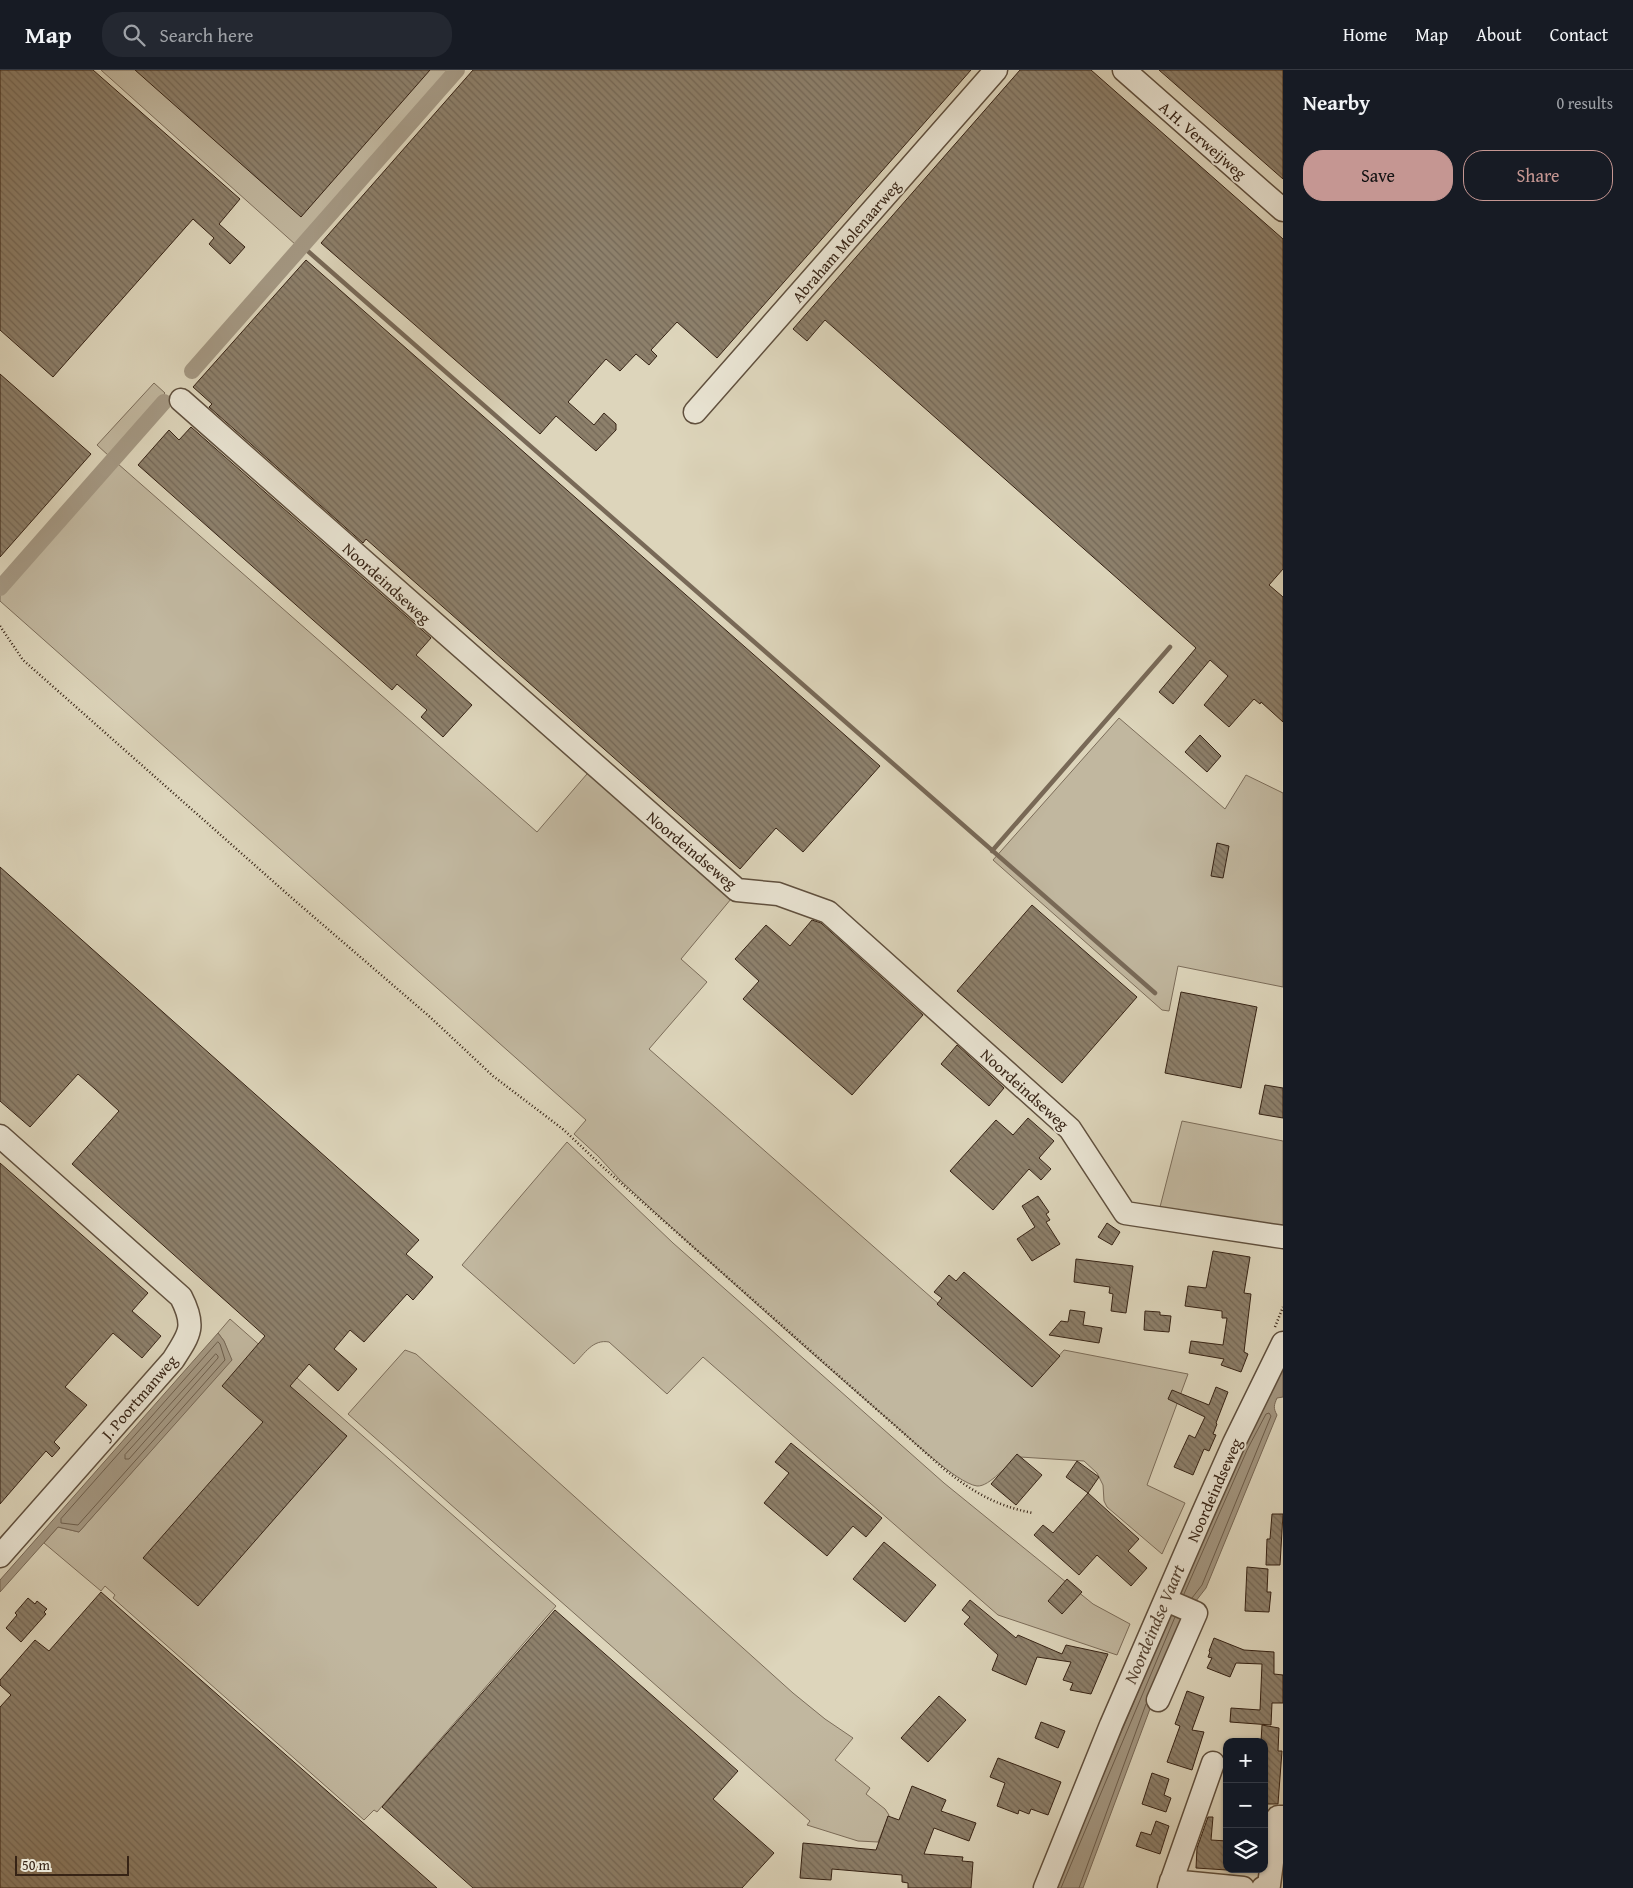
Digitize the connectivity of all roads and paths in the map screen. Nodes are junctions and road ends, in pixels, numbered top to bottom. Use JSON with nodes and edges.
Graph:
{"nodes":[{"id":1,"x":996,"y":70,"type":"edge"},
{"id":2,"x":1124,"y":70,"type":"edge"},
{"id":3,"x":1283,"y":210,"type":"edge"},
{"id":4,"x":181,"y":400,"type":"dead end"},
{"id":5,"x":695,"y":412,"type":"dead end"},
{"id":6,"x":0,"y":626,"type":"edge"},
{"id":7,"x":0,"y":1136,"type":"edge"},
{"id":8,"x":1283,"y":1237,"type":"edge"},
{"id":9,"x":1283,"y":1342,"type":"edge"},
{"id":10,"x":1033,"y":1513,"type":"dead end"},
{"id":11,"x":0,"y":1556,"type":"edge"},
{"id":12,"x":1176,"y":1604,"type":"junction"},
{"id":13,"x":1158,"y":1700,"type":"dead end"},
{"id":14,"x":1213,"y":1763,"type":"dead end"},
{"id":15,"x":1283,"y":1817,"type":"edge"},
{"id":16,"x":1170,"y":1885,"type":"edge"},
{"id":17,"x":1045,"y":1888,"type":"edge"},
{"id":18,"x":1243,"y":1888,"type":"edge"},
{"id":19,"x":1263,"y":1888,"type":"edge"}],
"edges":[{"from":1,"to":5,"type":"street","name":"Abraham Molenaarweg"},
{"from":2,"to":3,"type":"street","name":"A.H. Verweijweg"},
{"from":4,"to":8,"type":"street","name":"Noordeindseweg"},
{"from":6,"to":10,"type":"path"},
{"from":7,"to":11,"type":"street","name":"J. Poortmanweg"},
{"from":9,"to":12,"type":"street","name":"Noordeindseweg"},
{"from":12,"to":13,"type":"street"},
{"from":12,"to":17,"type":"street","name":"Noordeindseweg"},
{"from":14,"to":16,"type":"street"},
{"from":15,"to":19,"type":"street"},
{"from":16,"to":18,"type":"street"}]}
